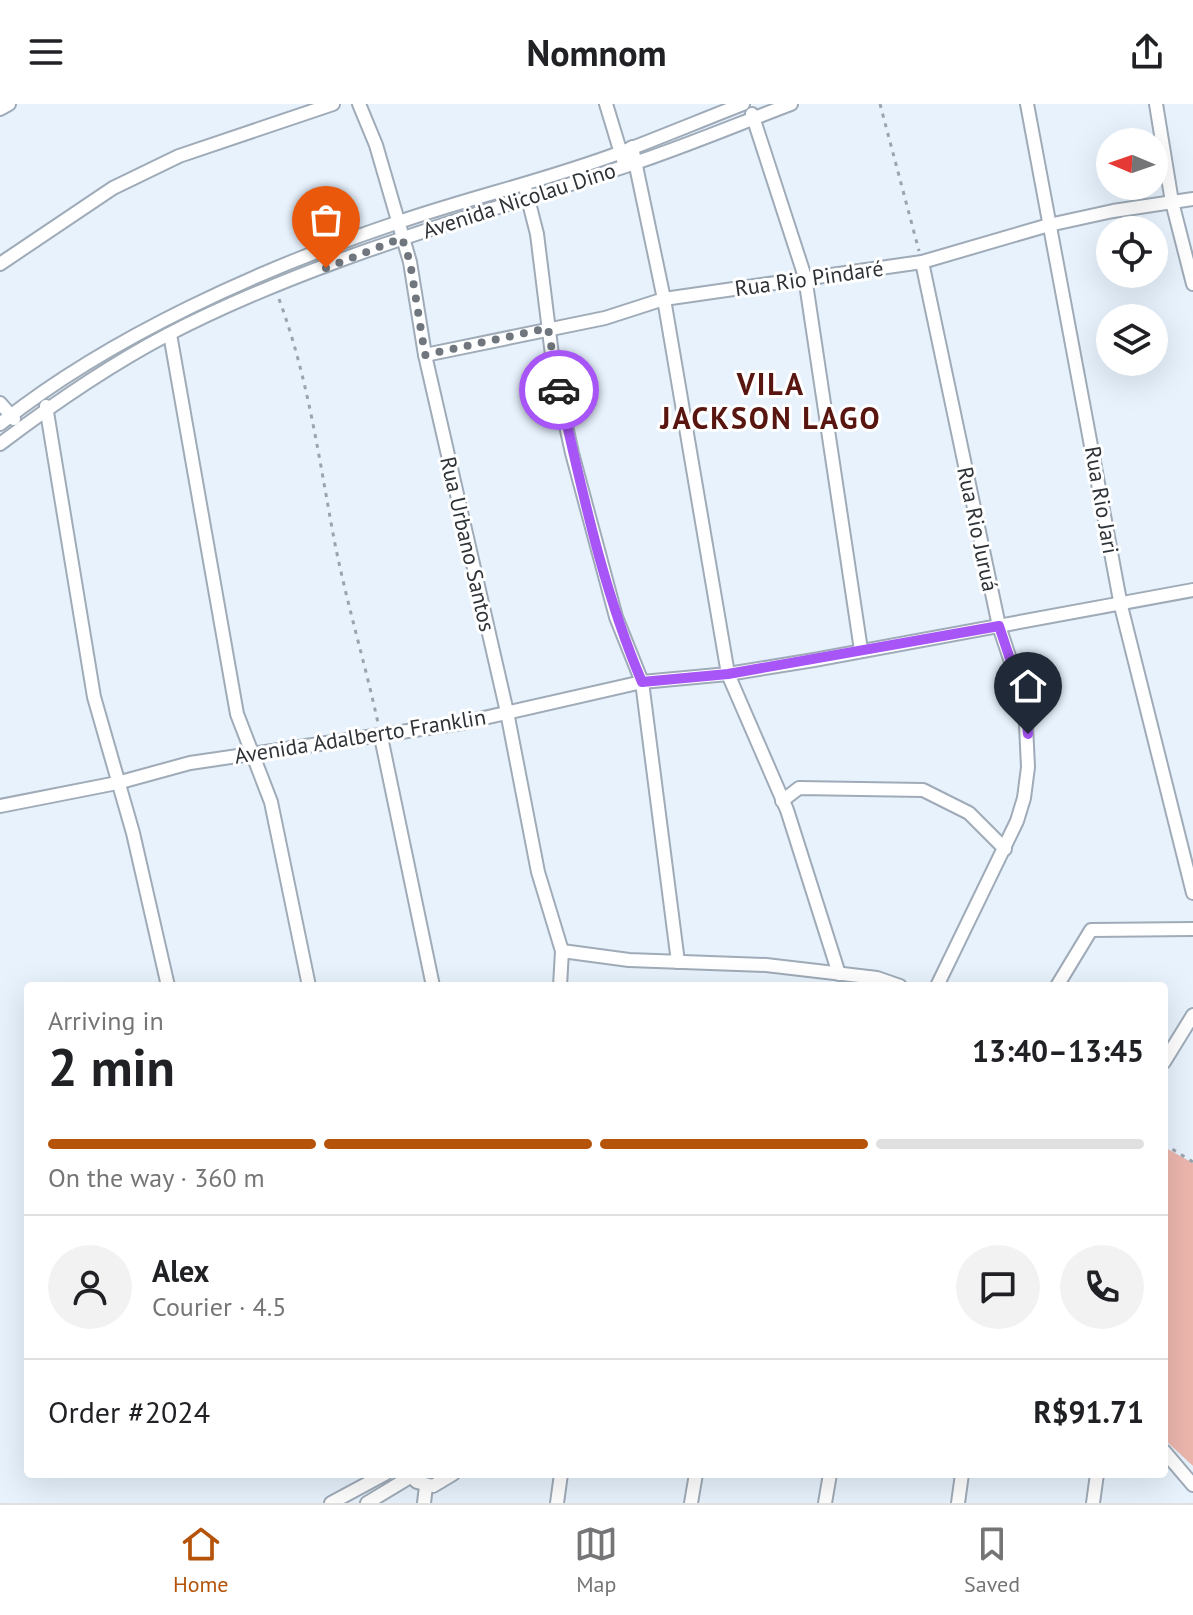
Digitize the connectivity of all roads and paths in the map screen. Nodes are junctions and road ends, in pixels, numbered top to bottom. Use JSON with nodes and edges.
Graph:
{"nodes":[{"id":1,"x":9,"y":104,"type":"edge"},
{"id":2,"x":333,"y":104,"type":"edge"},
{"id":3,"x":359,"y":104,"type":"edge"},
{"id":4,"x":606,"y":104,"type":"edge"},
{"id":5,"x":745,"y":104,"type":"edge"},
{"id":6,"x":791,"y":104,"type":"edge"},
{"id":7,"x":880,"y":104,"type":"edge"},
{"id":8,"x":1027,"y":104,"type":"edge"},
{"id":9,"x":1156,"y":104,"type":"edge"},
{"id":10,"x":0,"y":109,"type":"edge"},
{"id":11,"x":754,"y":118,"type":"junction"},
{"id":12,"x":627,"y":149,"type":"junction"},
{"id":13,"x":630,"y":165,"type":"junction"},
{"id":14,"x":526,"y":190,"type":"junction"},
{"id":15,"x":1193,"y":199,"type":"edge"},
{"id":16,"x":1172,"y":202,"type":"junction"},
{"id":17,"x":398,"y":222,"type":"junction"},
{"id":18,"x":1049,"y":225,"type":"junction"},
{"id":19,"x":402,"y":238,"type":"junction"},
{"id":20,"x":922,"y":262,"type":"junction"},
{"id":21,"x":0,"y":264,"type":"edge"},
{"id":22,"x":805,"y":277,"type":"junction"},
{"id":23,"x":1193,"y":284,"type":"edge"},
{"id":24,"x":275,"y":288,"type":"junction"},
{"id":25,"x":664,"y":299,"type":"junction"},
{"id":26,"x":548,"y":328,"type":"junction"},
{"id":27,"x":170,"y":334,"type":"junction"},
{"id":28,"x":425,"y":355,"type":"junction"},
{"id":29,"x":43,"y":391,"type":"junction"},
{"id":30,"x":0,"y":403,"type":"edge"},
{"id":31,"x":46,"y":410,"type":"junction"},
{"id":32,"x":11,"y":415,"type":"junction"},
{"id":33,"x":0,"y":424,"type":"edge"},
{"id":34,"x":21,"y":428,"type":"junction"},
{"id":35,"x":0,"y":444,"type":"edge"},
{"id":36,"x":1193,"y":590,"type":"edge"},
{"id":37,"x":1121,"y":606,"type":"junction"},
{"id":38,"x":999,"y":626,"type":"junction"},
{"id":39,"x":861,"y":650,"type":"junction"},
{"id":40,"x":728,"y":674,"type":"junction"},
{"id":41,"x":642,"y":682,"type":"junction"},
{"id":42,"x":507,"y":712,"type":"junction"},
{"id":43,"x":381,"y":737,"type":"junction"},
{"id":44,"x":251,"y":753,"type":"junction"},
{"id":45,"x":117,"y":783,"type":"junction"},
{"id":46,"x":782,"y":801,"type":"junction"},
{"id":47,"x":0,"y":806,"type":"edge"},
{"id":48,"x":1005,"y":849,"type":"junction"},
{"id":49,"x":1193,"y":893,"type":"edge"},
{"id":50,"x":1193,"y":929,"type":"edge"},
{"id":51,"x":562,"y":951,"type":"junction"},
{"id":52,"x":678,"y":962,"type":"junction"},
{"id":53,"x":839,"y":974,"type":"junction"},
{"id":54,"x":167,"y":982,"type":"edge"},
{"id":55,"x":308,"y":982,"type":"edge"},
{"id":56,"x":432,"y":982,"type":"edge"},
{"id":57,"x":560,"y":982,"type":"edge"},
{"id":58,"x":888,"y":982,"type":"edge"},
{"id":59,"x":939,"y":982,"type":"edge"},
{"id":60,"x":1059,"y":982,"type":"edge"},
{"id":61,"x":1193,"y":1015,"type":"edge"},
{"id":62,"x":1168,"y":1056,"type":"edge"},
{"id":63,"x":1168,"y":1146,"type":"edge"},
{"id":64,"x":1193,"y":1162,"type":"edge"},
{"id":65,"x":1168,"y":1456,"type":"edge"},
{"id":66,"x":378,"y":1478,"type":"edge"},
{"id":67,"x":406,"y":1478,"type":"edge"},
{"id":68,"x":412,"y":1478,"type":"edge"},
{"id":69,"x":449,"y":1478,"type":"edge"},
{"id":70,"x":560,"y":1478,"type":"edge"},
{"id":71,"x":695,"y":1478,"type":"edge"},
{"id":72,"x":829,"y":1478,"type":"edge"},
{"id":73,"x":961,"y":1478,"type":"edge"},
{"id":74,"x":1096,"y":1478,"type":"edge"},
{"id":75,"x":1193,"y":1485,"type":"edge"},
{"id":76,"x":426,"y":1486,"type":"junction"},
{"id":77,"x":331,"y":1503,"type":"edge"},
{"id":78,"x":367,"y":1503,"type":"edge"},
{"id":79,"x":424,"y":1503,"type":"edge"},
{"id":80,"x":557,"y":1503,"type":"edge"},
{"id":81,"x":691,"y":1503,"type":"edge"},
{"id":82,"x":825,"y":1503,"type":"edge"},
{"id":83,"x":958,"y":1503,"type":"edge"},
{"id":84,"x":1093,"y":1503,"type":"edge"}],
"edges":[{"from":1,"to":10,"type":"street"},
{"from":2,"to":21,"type":"street"},
{"from":3,"to":17,"type":"street","name":"Rua Urbano Santos"},
{"from":4,"to":12,"type":"street"},
{"from":5,"to":11,"type":"street"},
{"from":5,"to":12,"type":"street","name":"Avenida Nicolau Dino"},
{"from":6,"to":11,"type":"street","name":"Avenida Nicolau Dino"},
{"from":7,"to":20,"type":"path"},
{"from":8,"to":18,"type":"street","name":"Rua Rio Jari"},
{"from":9,"to":16,"type":"street"},
{"from":11,"to":13,"type":"street","name":"Avenida Nicolau Dino"},
{"from":11,"to":22,"type":"street"},
{"from":12,"to":13,"type":"street"},
{"from":12,"to":14,"type":"street","name":"Avenida Nicolau Dino"},
{"from":13,"to":14,"type":"street","name":"Avenida Nicolau Dino"},
{"from":13,"to":25,"type":"street"},
{"from":14,"to":17,"type":"street","name":"Avenida Nicolau Dino"},
{"from":14,"to":19,"type":"street","name":"Avenida Nicolau Dino"},
{"from":14,"to":26,"type":"street"},
{"from":15,"to":16,"type":"street","name":"Rua Rio Pindaré"},
{"from":16,"to":18,"type":"street","name":"Rua Rio Pindaré"},
{"from":16,"to":23,"type":"street"},
{"from":17,"to":19,"type":"street","name":"Rua Urbano Santos"},
{"from":17,"to":29,"type":"street","name":"Avenida Nicolau Dino"},
{"from":18,"to":20,"type":"street","name":"Rua Rio Pindaré"},
{"from":18,"to":37,"type":"street","name":"Rua Rio Jari"},
{"from":19,"to":24,"type":"street","name":"Avenida Nicolau Dino"},
{"from":19,"to":28,"type":"street","name":"Rua Urbano Santos"},
{"from":20,"to":22,"type":"street","name":"Rua Rio Pindaré"},
{"from":20,"to":38,"type":"street","name":"Rua Rio Juruá"},
{"from":22,"to":25,"type":"street","name":"Rua Rio Pindaré"},
{"from":22,"to":39,"type":"street"},
{"from":24,"to":27,"type":"street","name":"Avenida Nicolau Dino"},
{"from":24,"to":43,"type":"path"},
{"from":25,"to":26,"type":"street","name":"Rua Rio Pindaré"},
{"from":25,"to":40,"type":"street"},
{"from":26,"to":28,"type":"street","name":"Rua Rio Pindaré"},
{"from":26,"to":41,"type":"street"},
{"from":27,"to":31,"type":"street","name":"Avenida Nicolau Dino"},
{"from":27,"to":44,"type":"street"},
{"from":28,"to":42,"type":"street","name":"Rua Urbano Santos"},
{"from":29,"to":31,"type":"street"},
{"from":29,"to":32,"type":"street","name":"Avenida Nicolau Dino"},
{"from":30,"to":32,"type":"street"},
{"from":31,"to":34,"type":"street","name":"Avenida Nicolau Dino"},
{"from":31,"to":45,"type":"street"},
{"from":32,"to":33,"type":"street","name":"Avenida Nicolau Dino"},
{"from":32,"to":34,"type":"street"},
{"from":34,"to":35,"type":"street","name":"Avenida Nicolau Dino"},
{"from":36,"to":37,"type":"street","name":"Avenida Adalberto Franklin"},
{"from":37,"to":38,"type":"street","name":"Avenida Adalberto Franklin"},
{"from":37,"to":49,"type":"street","name":"Rua Rio Jari"},
{"from":38,"to":39,"type":"street","name":"Avenida Adalberto Franklin"},
{"from":38,"to":48,"type":"street","name":"Rua Rio Juruá"},
{"from":39,"to":40,"type":"street","name":"Avenida Adalberto Franklin"},
{"from":40,"to":41,"type":"street","name":"Avenida Adalberto Franklin"},
{"from":40,"to":46,"type":"street"},
{"from":41,"to":42,"type":"street","name":"Avenida Adalberto Franklin"},
{"from":41,"to":52,"type":"street"},
{"from":42,"to":43,"type":"street","name":"Avenida Adalberto Franklin"},
{"from":42,"to":51,"type":"street","name":"Rua Urbano Santos"},
{"from":43,"to":44,"type":"street","name":"Avenida Adalberto Franklin"},
{"from":43,"to":56,"type":"street"},
{"from":44,"to":45,"type":"street","name":"Avenida Adalberto Franklin"},
{"from":44,"to":55,"type":"street"},
{"from":45,"to":47,"type":"street","name":"Avenida Adalberto Franklin"},
{"from":45,"to":54,"type":"street"},
{"from":46,"to":48,"type":"street"},
{"from":46,"to":53,"type":"street"},
{"from":48,"to":59,"type":"street","name":"Rua Rio Juruá"},
{"from":50,"to":60,"type":"street"},
{"from":51,"to":52,"type":"street"},
{"from":51,"to":57,"type":"street","name":"Rua Urbano Santos"},
{"from":52,"to":53,"type":"street"},
{"from":53,"to":58,"type":"street"},
{"from":61,"to":62,"type":"street"},
{"from":63,"to":64,"type":"path"},
{"from":65,"to":75,"type":"street"},
{"from":66,"to":77,"type":"street"},
{"from":67,"to":78,"type":"street"},
{"from":68,"to":76,"type":"street"},
{"from":69,"to":76,"type":"street"},
{"from":70,"to":80,"type":"street"},
{"from":71,"to":81,"type":"street"},
{"from":72,"to":82,"type":"street"},
{"from":73,"to":83,"type":"street"},
{"from":74,"to":84,"type":"street"},
{"from":76,"to":79,"type":"street"}]}
